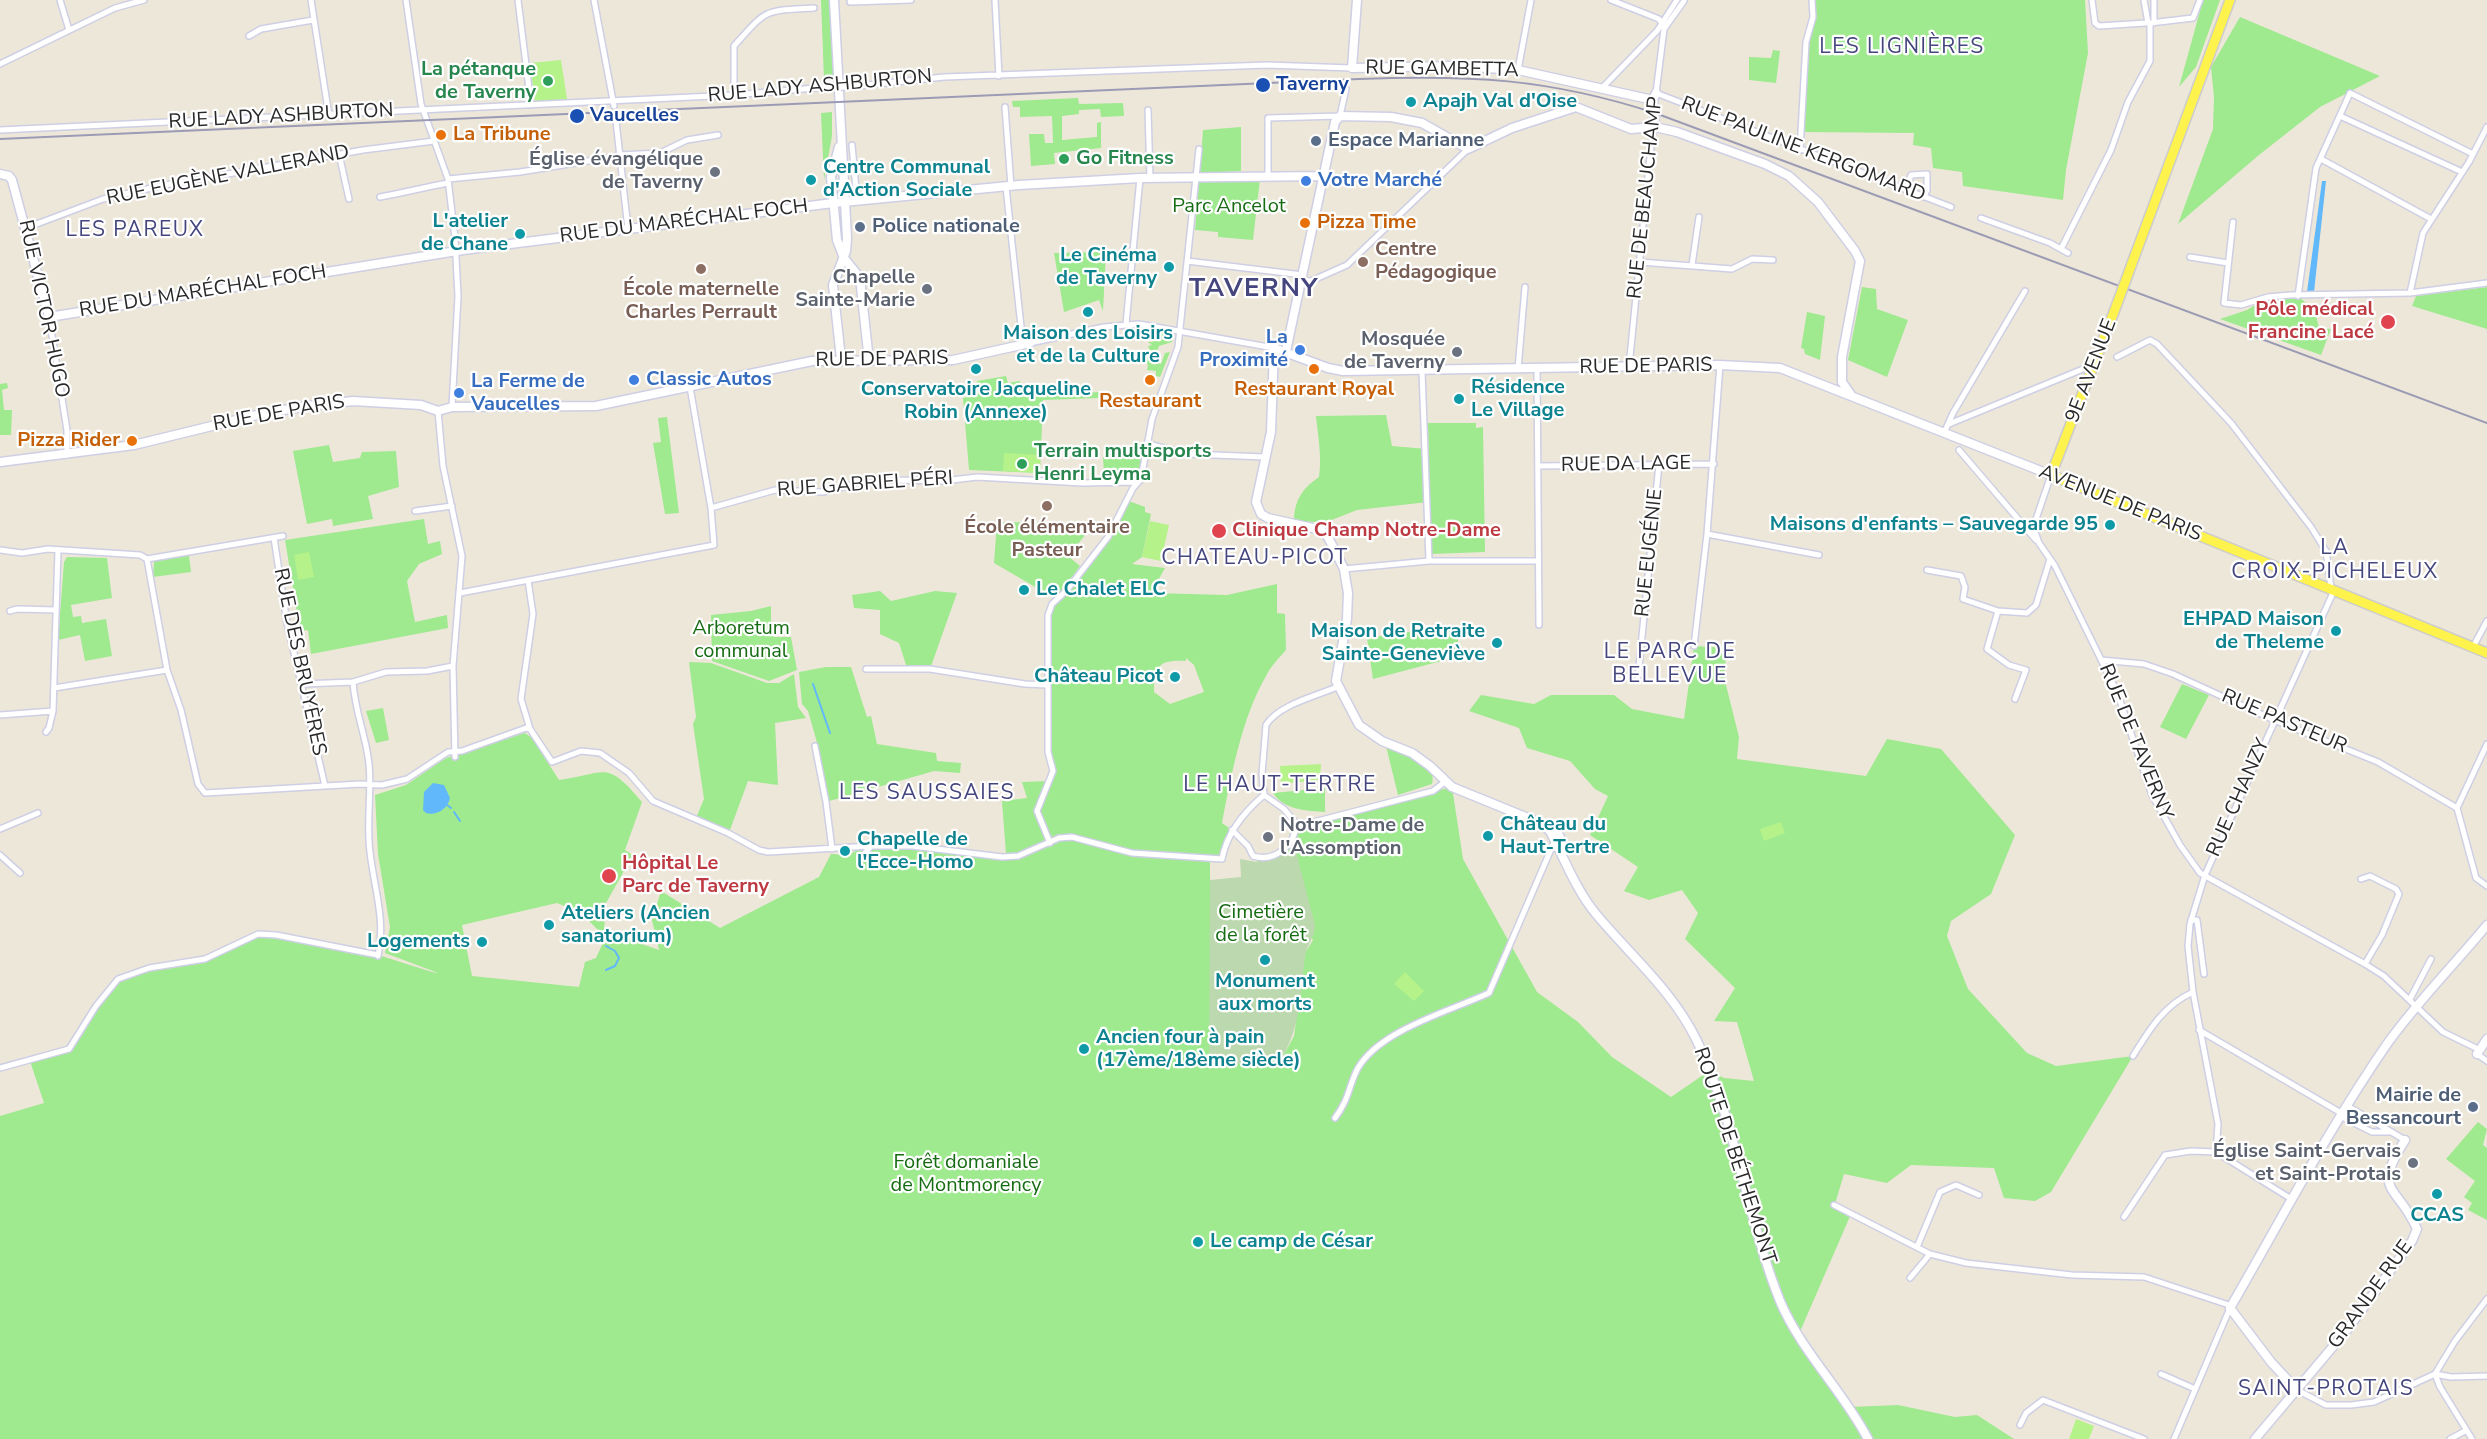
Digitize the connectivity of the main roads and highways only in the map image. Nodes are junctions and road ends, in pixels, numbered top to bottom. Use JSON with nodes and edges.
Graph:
{"nodes":[{"id":1,"x":2230,"y":0,"type":"edge"},
{"id":2,"x":2050,"y":475,"type":"joint"},
{"id":3,"x":2487,"y":653,"type":"edge"}],
"edges":[{"from":1,"to":2,"type":"main road","name":"9E AVENUE","bridge":true},
{"from":2,"to":3,"type":"main road","name":"AVENUE DE PARIS"}]}
